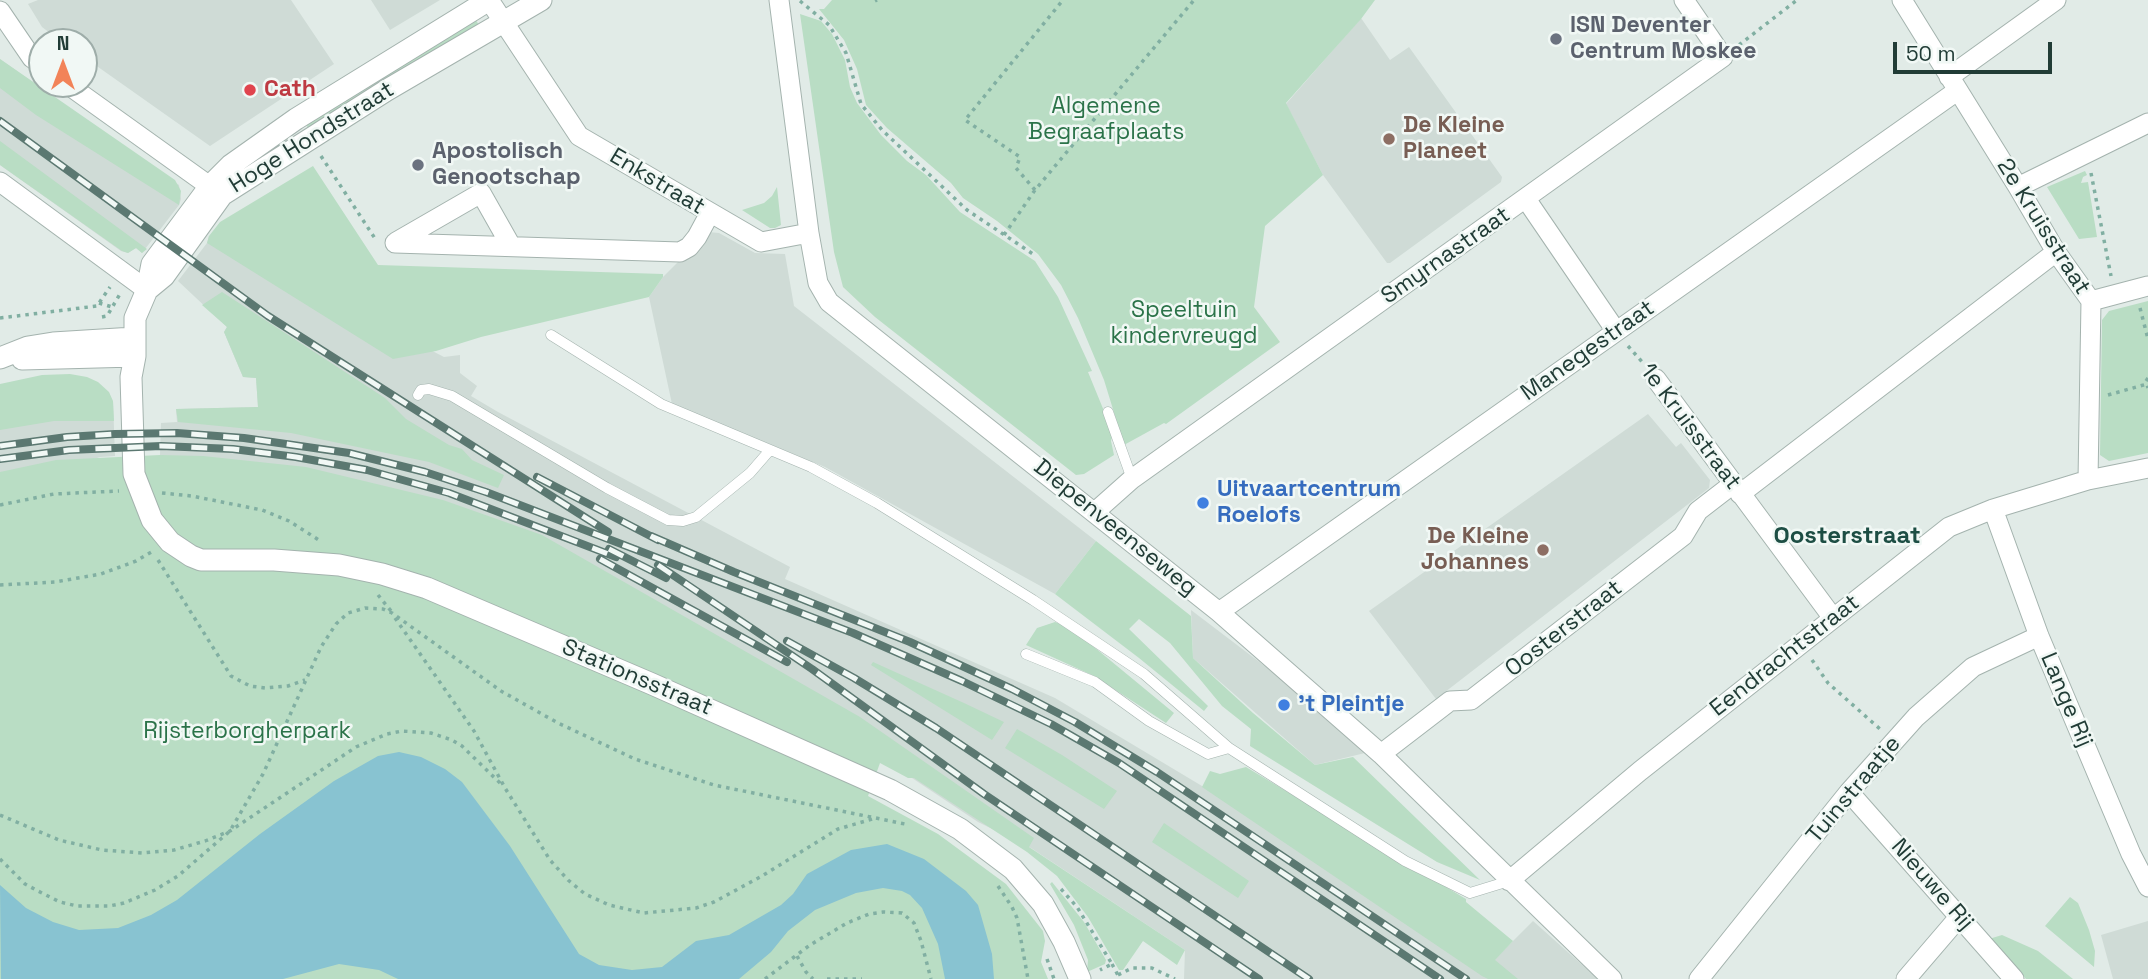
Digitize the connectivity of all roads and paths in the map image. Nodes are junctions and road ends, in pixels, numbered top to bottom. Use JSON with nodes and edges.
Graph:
{"nodes":[{"id":1,"x":489,"y":0,"type":"edge"},
{"id":2,"x":541,"y":0,"type":"edge"},
{"id":3,"x":779,"y":0,"type":"edge"},
{"id":4,"x":798,"y":0,"type":"edge"},
{"id":5,"x":1063,"y":0,"type":"edge"},
{"id":6,"x":1194,"y":0,"type":"edge"},
{"id":7,"x":1684,"y":0,"type":"edge"},
{"id":8,"x":1797,"y":0,"type":"edge"},
{"id":9,"x":1902,"y":0,"type":"edge"},
{"id":10,"x":2056,"y":0,"type":"edge"},
{"id":11,"x":0,"y":11,"type":"edge"},
{"id":12,"x":502,"y":21,"type":"junction"},
{"id":13,"x":28,"y":52,"type":"edge"},
{"id":14,"x":1723,"y":57,"type":"junction"},
{"id":15,"x":1953,"y":84,"type":"junction"},
{"id":16,"x":87,"y":98,"type":"edge"},
{"id":17,"x":2148,"y":123,"type":"edge"},
{"id":18,"x":310,"y":139,"type":"junction"},
{"id":19,"x":2087,"y":152,"type":"junction"},
{"id":20,"x":0,"y":183,"type":"edge"},
{"id":21,"x":2018,"y":187,"type":"junction"},
{"id":22,"x":216,"y":190,"type":"junction"},
{"id":23,"x":1035,"y":190,"type":"junction"},
{"id":24,"x":1526,"y":199,"type":"junction"},
{"id":25,"x":710,"y":213,"type":"junction"},
{"id":26,"x":809,"y":233,"type":"junction"},
{"id":27,"x":1004,"y":235,"type":"junction"},
{"id":28,"x":395,"y":243,"type":"junction"},
{"id":29,"x":511,"y":246,"type":"junction"},
{"id":30,"x":2056,"y":252,"type":"junction"},
{"id":31,"x":1036,"y":256,"type":"dead end"},
{"id":32,"x":139,"y":284,"type":"junction"},
{"id":33,"x":111,"y":286,"type":"dead end"},
{"id":34,"x":2141,"y":288,"type":"edge"},
{"id":35,"x":2114,"y":295,"type":"junction"},
{"id":36,"x":2091,"y":301,"type":"junction"},
{"id":37,"x":99,"y":303,"type":"junction"},
{"id":38,"x":112,"y":307,"type":"junction"},
{"id":39,"x":2148,"y":311,"type":"edge"},
{"id":40,"x":2141,"y":312,"type":"junction"},
{"id":41,"x":0,"y":318,"type":"edge"},
{"id":42,"x":99,"y":318,"type":"dead end"},
{"id":43,"x":1616,"y":331,"type":"junction"},
{"id":44,"x":551,"y":335,"type":"dead end"},
{"id":45,"x":2148,"y":339,"type":"edge"},
{"id":46,"x":135,"y":347,"type":"junction"},
{"id":47,"x":0,"y":359,"type":"edge"},
{"id":48,"x":2148,"y":378,"type":"edge"},
{"id":49,"x":1656,"y":379,"type":"joint"},
{"id":50,"x":2147,"y":386,"type":"edge"},
{"id":51,"x":418,"y":395,"type":"dead end"},
{"id":52,"x":2090,"y":400,"type":"junction"},
{"id":53,"x":1108,"y":412,"type":"dead end"},
{"id":54,"x":770,"y":450,"type":"junction"},
{"id":55,"x":2148,"y":468,"type":"edge"},
{"id":56,"x":1132,"y":479,"type":"junction"},
{"id":57,"x":2088,"y":480,"type":"junction"},
{"id":58,"x":1736,"y":489,"type":"junction"},
{"id":59,"x":141,"y":492,"type":"junction"},
{"id":60,"x":0,"y":505,"type":"edge"},
{"id":61,"x":1993,"y":509,"type":"junction"},
{"id":62,"x":1096,"y":511,"type":"junction"},
{"id":63,"x":339,"y":565,"type":"junction"},
{"id":64,"x":0,"y":585,"type":"edge"},
{"id":65,"x":1219,"y":611,"type":"junction"},
{"id":66,"x":392,"y":613,"type":"junction"},
{"id":67,"x":1833,"y":618,"type":"junction"},
{"id":68,"x":2039,"y":636,"type":"junction"},
{"id":69,"x":1800,"y":644,"type":"junction"},
{"id":70,"x":1026,"y":654,"type":"dead end"},
{"id":71,"x":305,"y":680,"type":"junction"},
{"id":72,"x":1894,"y":742,"type":"junction"},
{"id":73,"x":1229,"y":748,"type":"junction"},
{"id":74,"x":1381,"y":754,"type":"junction"},
{"id":75,"x":505,"y":788,"type":"junction"},
{"id":76,"x":1849,"y":792,"type":"junction"},
{"id":77,"x":0,"y":815,"type":"edge"},
{"id":78,"x":878,"y":818,"type":"junction"},
{"id":79,"x":911,"y":826,"type":"dead end"},
{"id":80,"x":230,"y":831,"type":"junction"},
{"id":81,"x":0,"y":859,"type":"edge"},
{"id":82,"x":1509,"y":881,"type":"junction"},
{"id":83,"x":994,"y":883,"type":"dead end"},
{"id":84,"x":2148,"y":887,"type":"edge"},
{"id":85,"x":1960,"y":916,"type":"junction"},
{"id":86,"x":797,"y":956,"type":"junction"},
{"id":87,"x":1112,"y":964,"type":"dead end"},
{"id":88,"x":1119,"y":977,"type":"edge"},
{"id":89,"x":769,"y":978,"type":"edge"},
{"id":90,"x":813,"y":979,"type":"edge"},
{"id":91,"x":827,"y":979,"type":"edge"},
{"id":92,"x":862,"y":979,"type":"edge"},
{"id":93,"x":931,"y":979,"type":"edge"},
{"id":94,"x":1028,"y":979,"type":"edge"},
{"id":95,"x":1080,"y":979,"type":"edge"},
{"id":96,"x":1175,"y":979,"type":"edge"},
{"id":97,"x":1612,"y":979,"type":"edge"},
{"id":98,"x":1699,"y":979,"type":"edge"},
{"id":99,"x":1906,"y":979,"type":"edge"},
{"id":100,"x":2014,"y":979,"type":"edge"}],
"edges":[{"from":1,"to":12,"type":"street","name":"Enkstraat"},
{"from":1,"to":22,"type":"street","name":"Hoge Hondstraat"},
{"from":2,"to":12,"type":"street","name":"Hoge Hondstraat"},
{"from":3,"to":26,"type":"street","name":"Diepenveenseweg"},
{"from":4,"to":27,"type":"path"},
{"from":5,"to":23,"type":"path"},
{"from":6,"to":23,"type":"path"},
{"from":7,"to":14,"type":"street"},
{"from":8,"to":14,"type":"path"},
{"from":9,"to":15,"type":"street","name":"2e Kruisstraat"},
{"from":10,"to":15,"type":"street","name":"Manegestraat"},
{"from":11,"to":13,"type":"street"},
{"from":12,"to":18,"type":"street","name":"Hoge Hondstraat"},
{"from":12,"to":25,"type":"street","name":"Enkstraat"},
{"from":14,"to":24,"type":"street","name":"Smyrnastraat"},
{"from":15,"to":21,"type":"street","name":"2e Kruisstraat"},
{"from":15,"to":43,"type":"street","name":"Manegestraat"},
{"from":16,"to":22,"type":"street"},
{"from":17,"to":19,"type":"street"},
{"from":18,"to":22,"type":"street","name":"Hoge Hondstraat"},
{"from":18,"to":28,"type":"path"},
{"from":19,"to":21,"type":"street"},
{"from":19,"to":35,"type":"path","name":"2e Kruisstraat"},
{"from":20,"to":32,"type":"street"},
{"from":21,"to":30,"type":"street","name":"2e Kruisstraat"},
{"from":22,"to":32,"type":"street","name":"Hoge Hondstraat"},
{"from":23,"to":27,"type":"path"},
{"from":24,"to":43,"type":"street"},
{"from":24,"to":56,"type":"street","name":"Smyrnastraat"},
{"from":25,"to":26,"type":"street","name":"Enkstraat"},
{"from":25,"to":29,"type":"street"},
{"from":26,"to":62,"type":"street","name":"Diepenveenseweg"},
{"from":27,"to":31,"type":"path"},
{"from":28,"to":29,"type":"street"},
{"from":28,"to":29,"type":"street"},
{"from":30,"to":36,"type":"street","name":"2e Kruisstraat"},
{"from":30,"to":58,"type":"street","name":"Oosterstraat"},
{"from":32,"to":38,"type":"path"},
{"from":32,"to":46,"type":"street"},
{"from":33,"to":37,"type":"path"},
{"from":34,"to":35,"type":"street"},
{"from":34,"to":40,"type":"path"},
{"from":35,"to":36,"type":"street"},
{"from":36,"to":52,"type":"street","name":"2e Kruisstraat"},
{"from":37,"to":38,"type":"path"},
{"from":37,"to":41,"type":"path"},
{"from":38,"to":42,"type":"path"},
{"from":39,"to":40,"type":"path"},
{"from":40,"to":45,"type":"path"},
{"from":43,"to":49,"type":"path","name":"1e Kruisstraat"},
{"from":43,"to":65,"type":"street","name":"Manegestraat"},
{"from":44,"to":54,"type":"lane"},
{"from":46,"to":47,"type":"street"},
{"from":46,"to":59,"type":"street"},
{"from":48,"to":50,"type":"path"},
{"from":49,"to":58,"type":"street","name":"1e Kruisstraat"},
{"from":50,"to":52,"type":"path"},
{"from":51,"to":54,"type":"lane"},
{"from":52,"to":57,"type":"street","name":"2e Kruisstraat"},
{"from":53,"to":56,"type":"lane"},
{"from":54,"to":73,"type":"lane"},
{"from":55,"to":57,"type":"street","name":"Eendrachtstraat"},
{"from":56,"to":62,"type":"street","name":"Smyrnastraat"},
{"from":57,"to":61,"type":"street","name":"Eendrachtstraat"},
{"from":58,"to":67,"type":"street","name":"1e Kruisstraat"},
{"from":58,"to":74,"type":"street","name":"Oosterstraat"},
{"from":59,"to":60,"type":"path"},
{"from":59,"to":63,"type":"path"},
{"from":59,"to":63,"type":"street","name":"Stationsstraat"},
{"from":61,"to":67,"type":"street","name":"Eendrachtstraat"},
{"from":61,"to":68,"type":"street","name":"Lange Rij"},
{"from":62,"to":65,"type":"street","name":"Diepenveenseweg"},
{"from":63,"to":95,"type":"street","name":"Stationsstraat"},
{"from":64,"to":71,"type":"path"},
{"from":65,"to":74,"type":"street","name":"Diepenveenseweg"},
{"from":66,"to":71,"type":"path"},
{"from":66,"to":75,"type":"path"},
{"from":66,"to":78,"type":"path"},
{"from":67,"to":69,"type":"street","name":"Eendrachtstraat"},
{"from":68,"to":72,"type":"street","name":"Tuinstraatje"},
{"from":68,"to":84,"type":"street","name":"Lange Rij"},
{"from":69,"to":72,"type":"path"},
{"from":69,"to":82,"type":"street","name":"Eendrachtstraat"},
{"from":70,"to":73,"type":"lane"},
{"from":71,"to":80,"type":"path"},
{"from":72,"to":76,"type":"street","name":"Tuinstraatje"},
{"from":73,"to":82,"type":"lane"},
{"from":74,"to":82,"type":"street","name":"Diepenveenseweg"},
{"from":75,"to":78,"type":"path"},
{"from":75,"to":80,"type":"path"},
{"from":76,"to":85,"type":"street","name":"Nieuwe Rij"},
{"from":76,"to":98,"type":"street","name":"Tuinstraatje"},
{"from":77,"to":80,"type":"path"},
{"from":78,"to":79,"type":"path"},
{"from":80,"to":81,"type":"path"},
{"from":82,"to":97,"type":"street","name":"Diepenveenseweg"},
{"from":83,"to":94,"type":"path"},
{"from":85,"to":99,"type":"street"},
{"from":85,"to":100,"type":"street","name":"Nieuwe Rij"},
{"from":86,"to":89,"type":"path"},
{"from":86,"to":90,"type":"path"},
{"from":86,"to":93,"type":"path"},
{"from":87,"to":88,"type":"path"},
{"from":88,"to":96,"type":"path"},
{"from":91,"to":92,"type":"path"}]}
